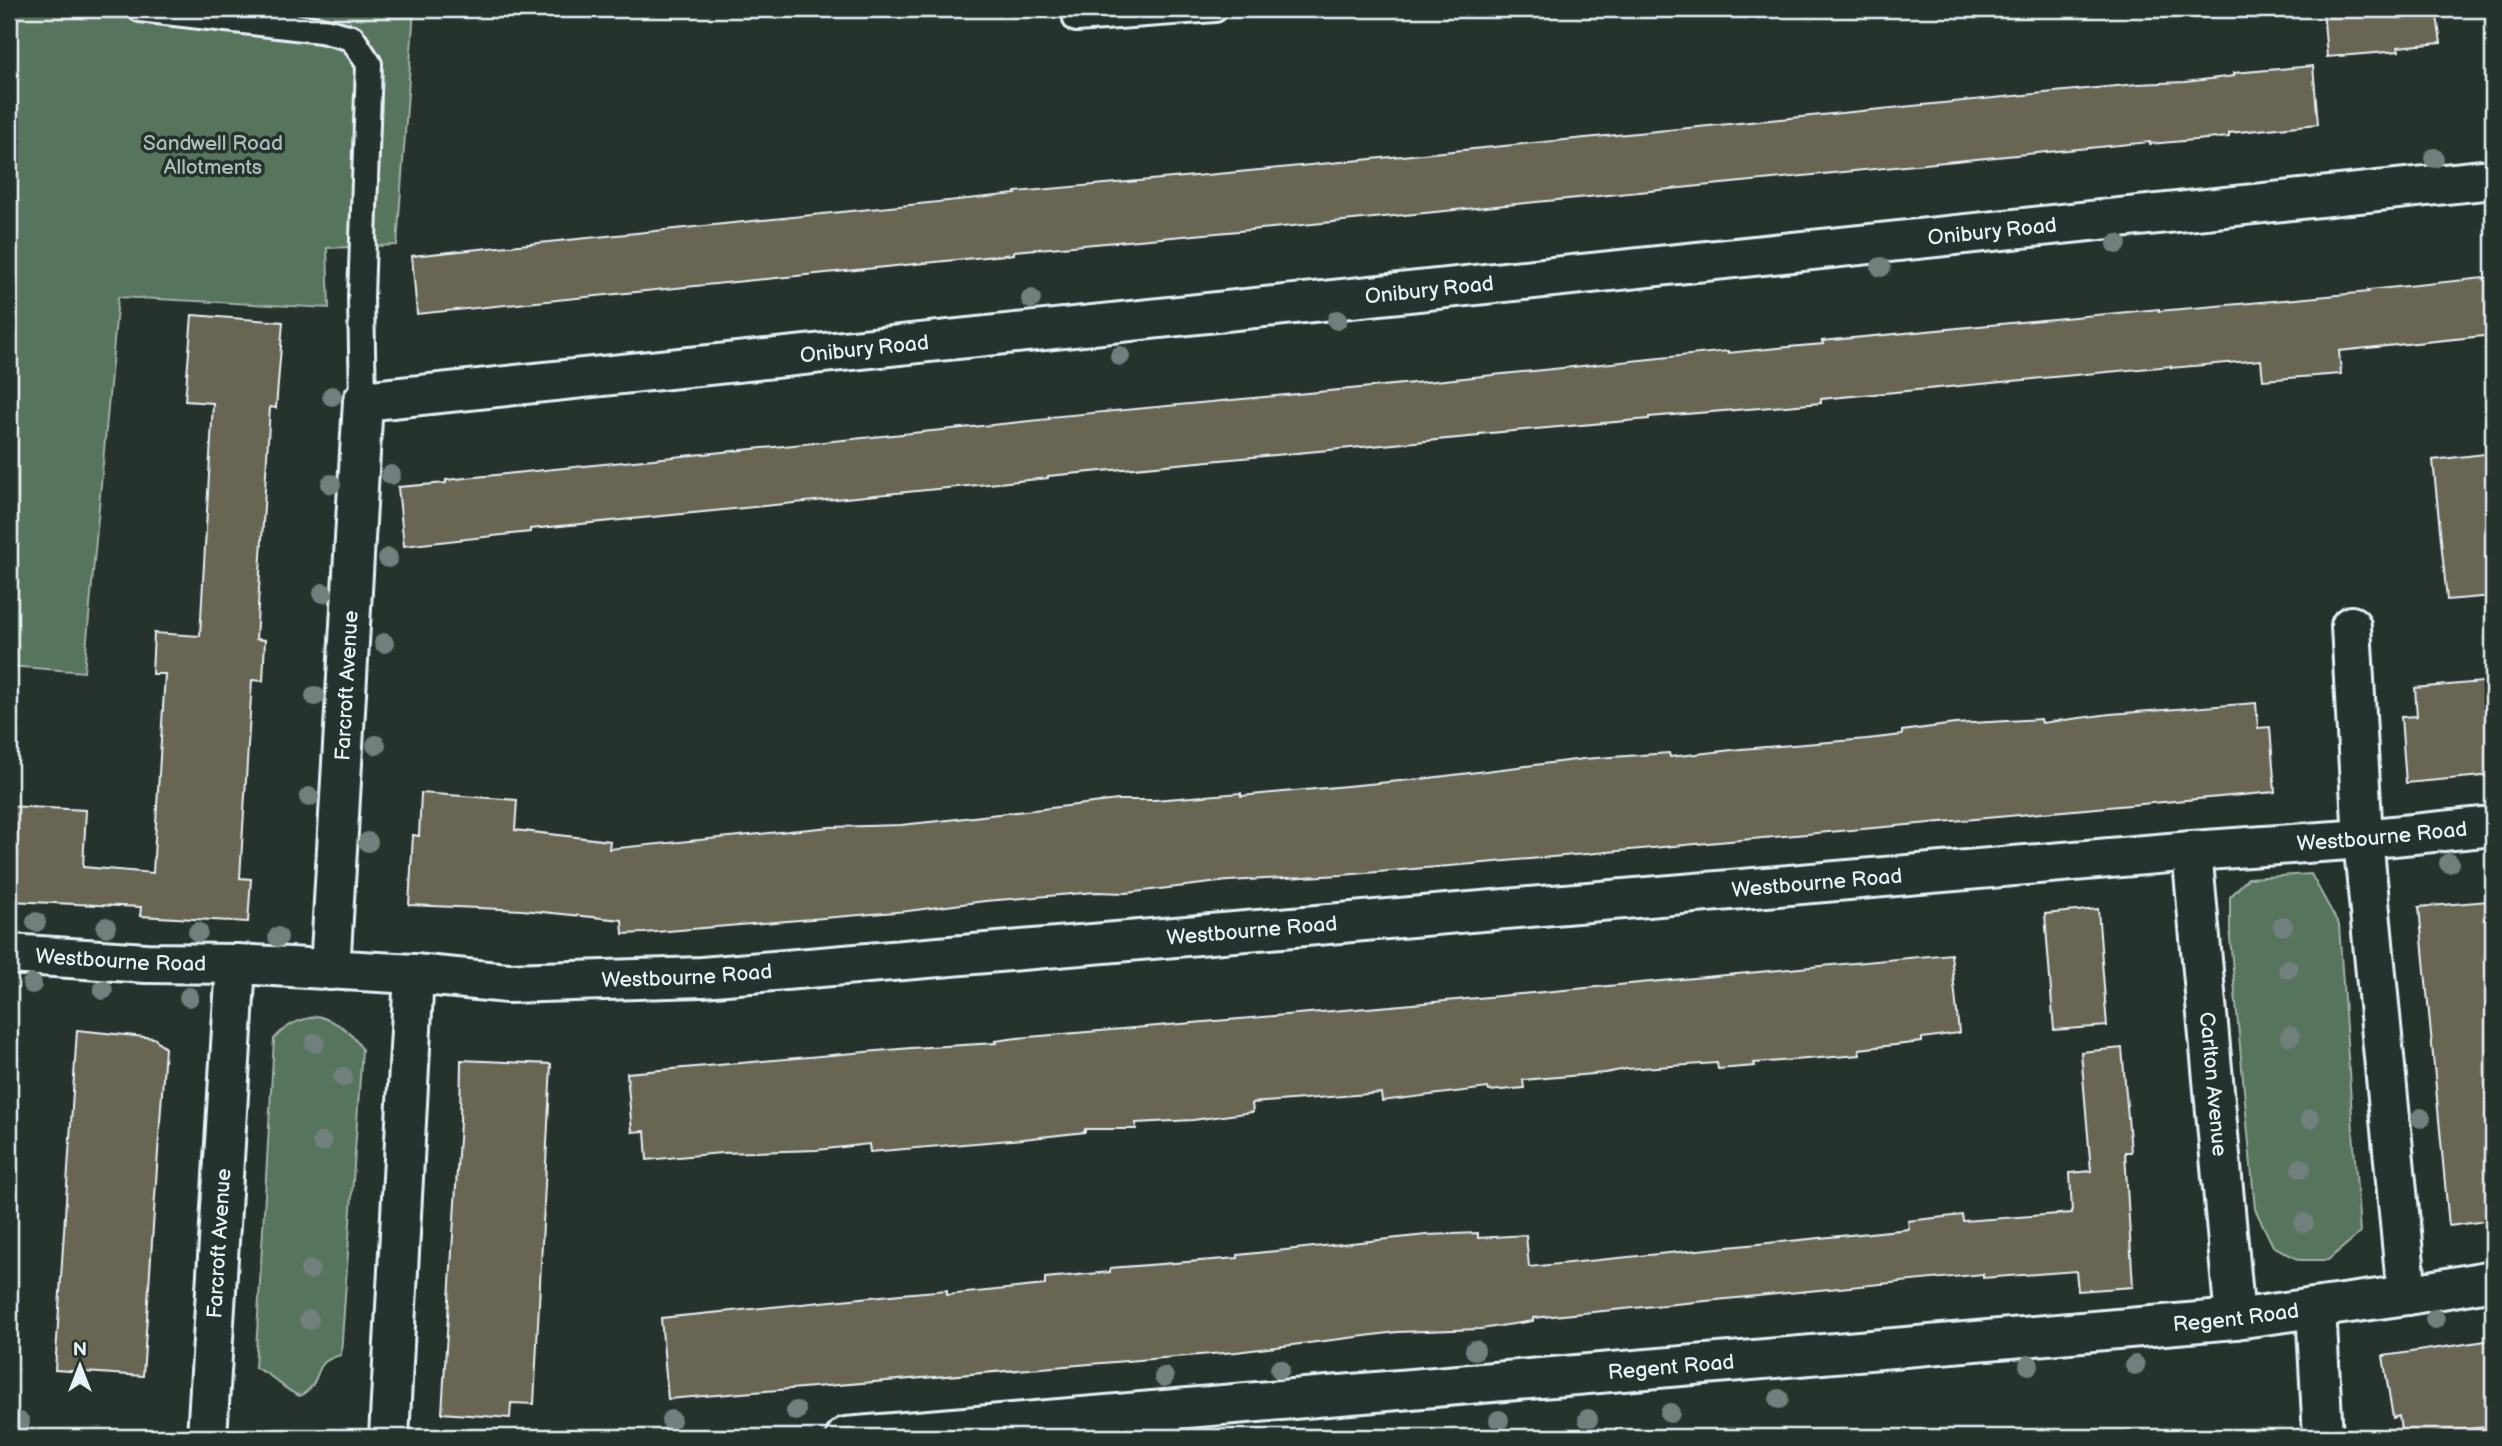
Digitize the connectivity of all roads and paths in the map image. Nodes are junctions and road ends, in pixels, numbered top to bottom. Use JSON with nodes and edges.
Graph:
{"nodes":[{"id":1,"x":140,"y":9,"type":"edge"},
{"id":2,"x":1215,"y":9,"type":"edge"},
{"id":3,"x":1076,"y":19,"type":"dead end"},
{"id":4,"x":2493,"y":179,"type":"edge"},
{"id":5,"x":363,"y":401,"type":"junction"},
{"id":6,"x":2351,"y":626,"type":"dead end"},
{"id":7,"x":2493,"y":826,"type":"edge"},
{"id":8,"x":2363,"y":839,"type":"junction"},
{"id":9,"x":2192,"y":851,"type":"junction"},
{"id":10,"x":9,"y":954,"type":"edge"},
{"id":11,"x":236,"y":964,"type":"junction"},
{"id":12,"x":330,"y":970,"type":"junction"},
{"id":13,"x":414,"y":974,"type":"junction"},
{"id":14,"x":2493,"y":1280,"type":"edge"},
{"id":15,"x":2407,"y":1295,"type":"junction"},
{"id":16,"x":2316,"y":1308,"type":"junction"},
{"id":17,"x":2235,"y":1319,"type":"junction"},
{"id":18,"x":207,"y":1437,"type":"edge"},
{"id":19,"x":388,"y":1437,"type":"edge"},
{"id":20,"x":846,"y":1437,"type":"edge"},
{"id":21,"x":2323,"y":1437,"type":"edge"}],
"edges":[{"from":1,"to":5,"type":"lane"},
{"from":2,"to":3,"type":"lane"},
{"from":4,"to":5,"type":"street","name":"Onibury Road"},
{"from":5,"to":12,"type":"street","name":"Farcroft Avenue"},
{"from":6,"to":8,"type":"street"},
{"from":7,"to":8,"type":"street","name":"Westbourne Road"},
{"from":8,"to":9,"type":"street","name":"Westbourne Road"},
{"from":8,"to":15,"type":"street"},
{"from":9,"to":13,"type":"street","name":"Westbourne Road"},
{"from":9,"to":17,"type":"street","name":"Carlton Avenue"},
{"from":10,"to":11,"type":"street","name":"Westbourne Road"},
{"from":11,"to":12,"type":"street","name":"Westbourne Road"},
{"from":11,"to":18,"type":"street","name":"Farcroft Avenue"},
{"from":12,"to":13,"type":"street","name":"Westbourne Road"},
{"from":13,"to":19,"type":"street"},
{"from":14,"to":15,"type":"street","name":"Regent Road"},
{"from":15,"to":16,"type":"street","name":"Regent Road"},
{"from":16,"to":17,"type":"street","name":"Regent Road"},
{"from":16,"to":21,"type":"street"},
{"from":17,"to":20,"type":"street","name":"Regent Road"}]}
